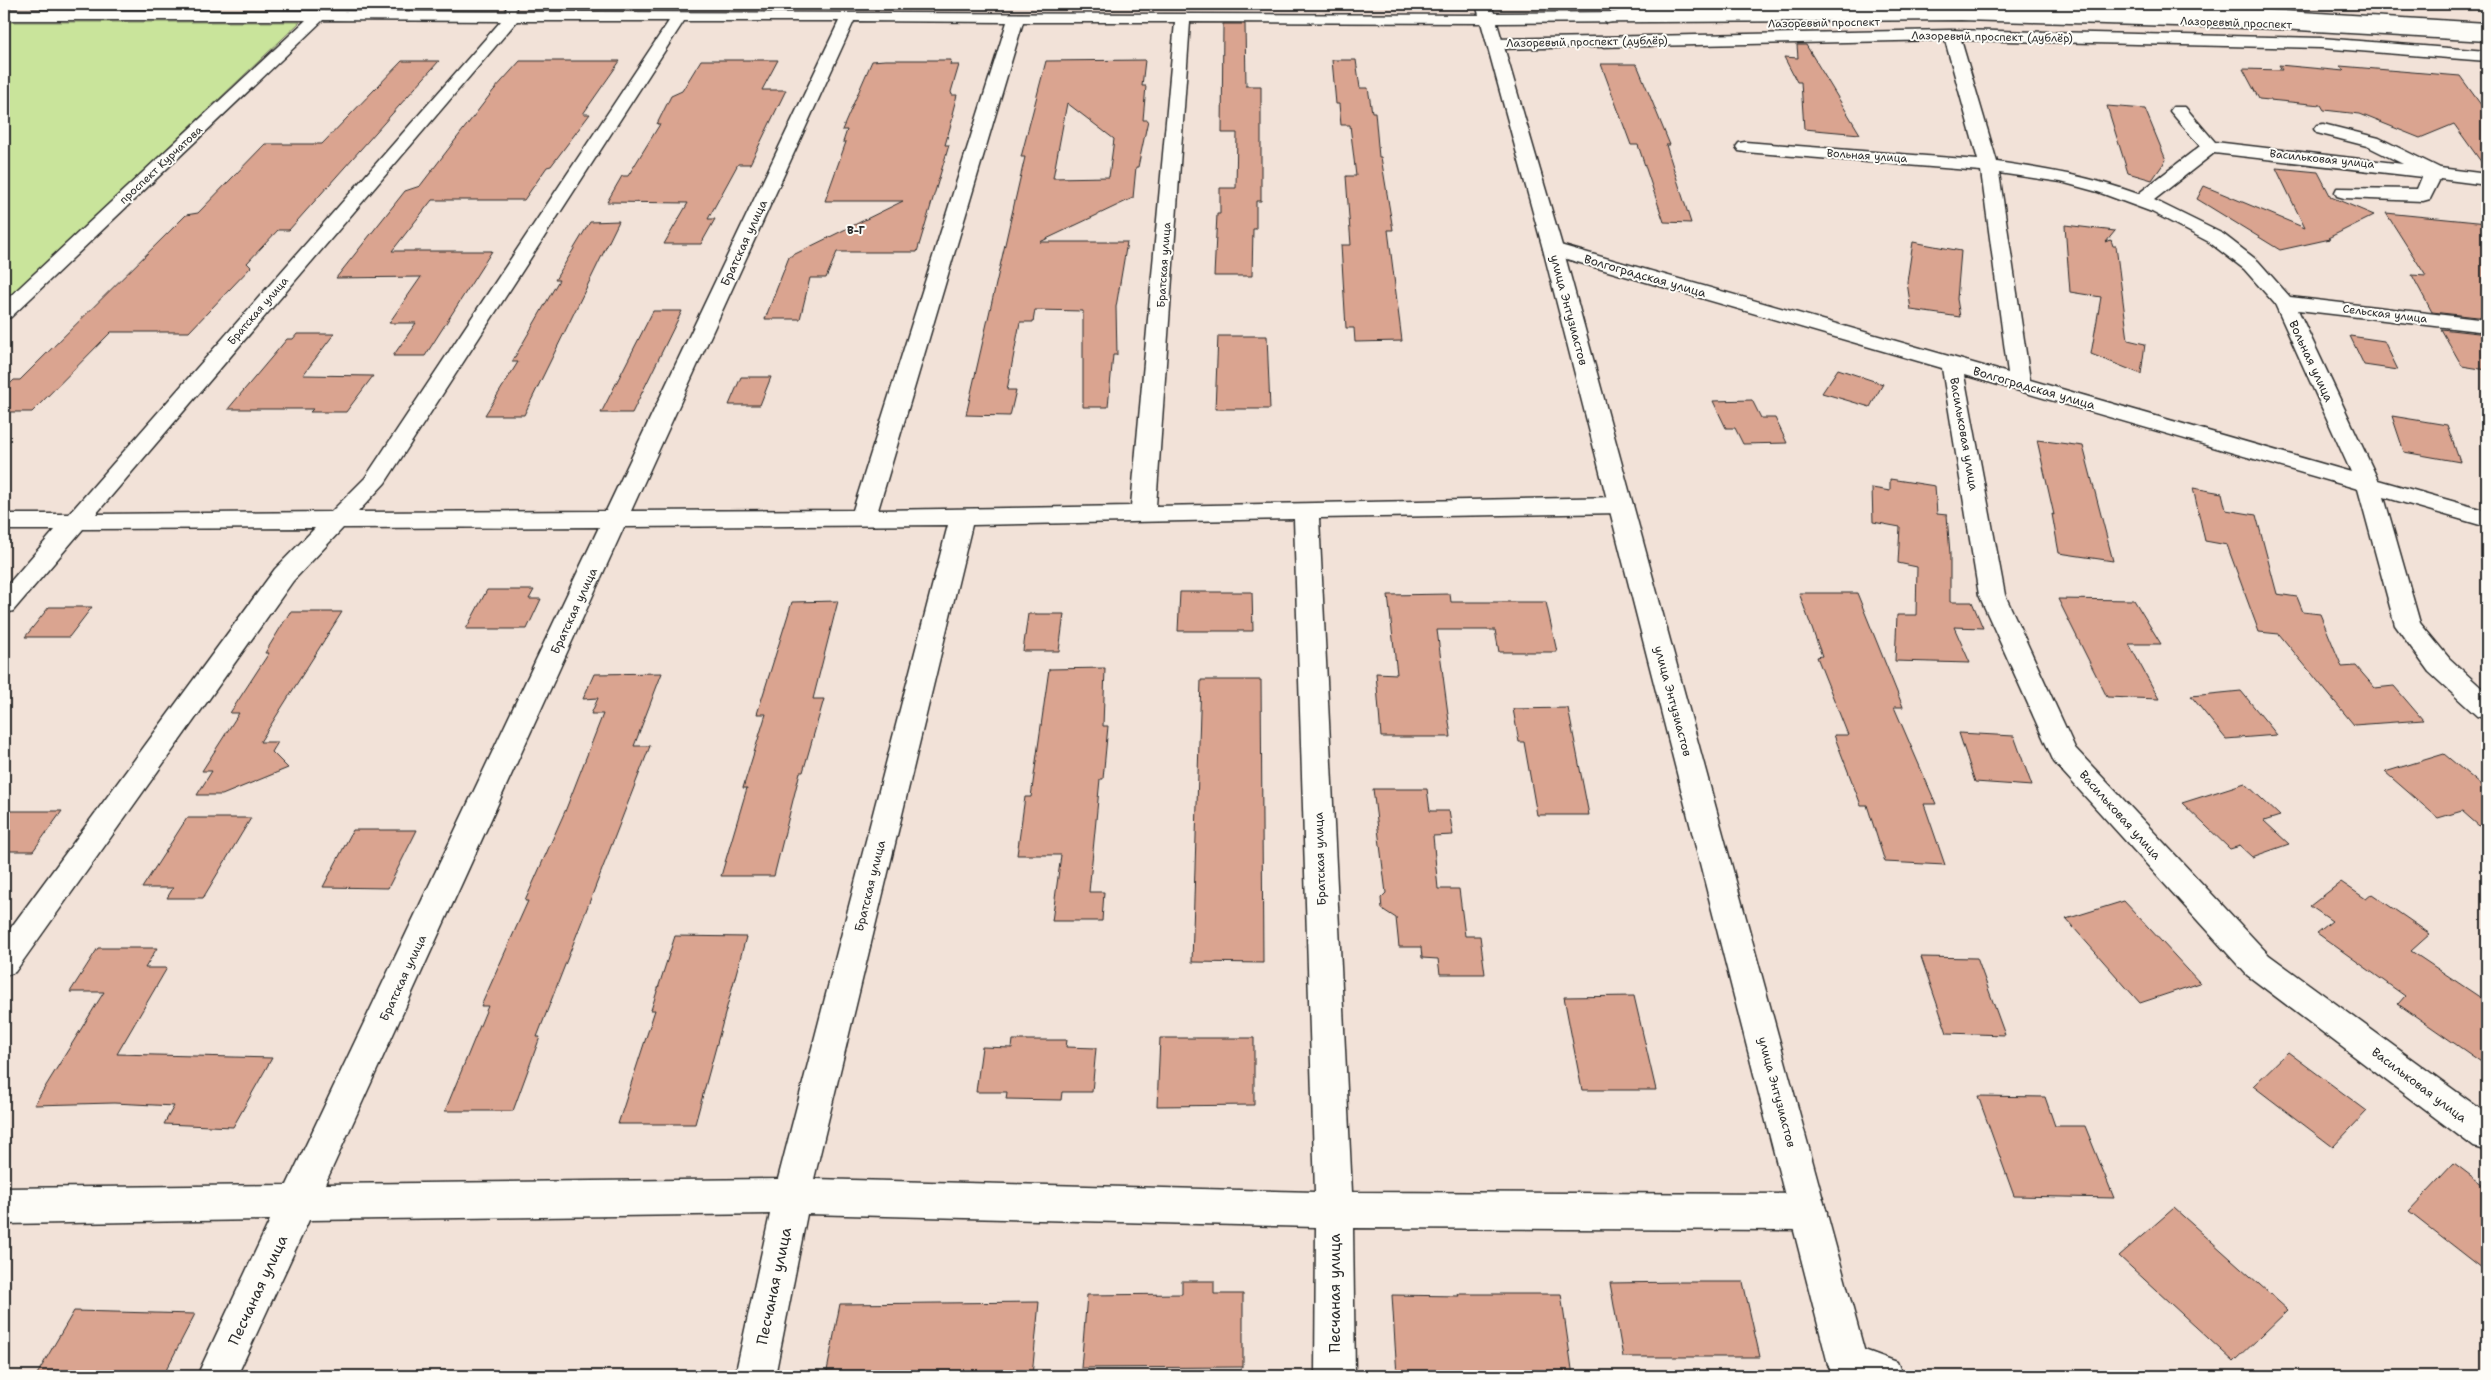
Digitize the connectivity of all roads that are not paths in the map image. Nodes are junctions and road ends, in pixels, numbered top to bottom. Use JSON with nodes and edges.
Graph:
{"nodes":[{"id":1,"x":1967,"y":6,"type":"edge"},
{"id":2,"x":511,"y":10,"type":"edge"},
{"id":3,"x":4,"y":15,"type":"edge"},
{"id":4,"x":1487,"y":16,"type":"edge"},
{"id":5,"x":318,"y":17,"type":"junction"},
{"id":6,"x":679,"y":17,"type":"junction"},
{"id":7,"x":848,"y":18,"type":"junction"},
{"id":8,"x":1016,"y":18,"type":"junction"},
{"id":9,"x":1183,"y":18,"type":"junction"},
{"id":10,"x":1607,"y":18,"type":"junction"},
{"id":11,"x":2487,"y":28,"type":"edge"},
{"id":12,"x":1952,"y":35,"type":"junction"},
{"id":13,"x":2487,"y":36,"type":"edge"},
{"id":14,"x":1496,"y":44,"type":"junction"},
{"id":15,"x":2487,"y":45,"type":"edge"},
{"id":16,"x":2487,"y":56,"type":"edge"},
{"id":17,"x":2179,"y":111,"type":"dead end"},
{"id":18,"x":2323,"y":129,"type":"dead end"},
{"id":19,"x":1745,"y":147,"type":"dead end"},
{"id":20,"x":2210,"y":147,"type":"junction"},
{"id":21,"x":1989,"y":166,"type":"junction"},
{"id":22,"x":2434,"y":172,"type":"junction"},
{"id":23,"x":2487,"y":179,"type":"edge"},
{"id":24,"x":2344,"y":192,"type":"dead end"},
{"id":25,"x":2141,"y":201,"type":"junction"},
{"id":26,"x":1553,"y":249,"type":"junction"},
{"id":27,"x":2284,"y":302,"type":"junction"},
{"id":28,"x":4,"y":313,"type":"edge"},
{"id":29,"x":2487,"y":326,"type":"edge"},
{"id":30,"x":1952,"y":366,"type":"junction"},
{"id":31,"x":2020,"y":384,"type":"junction"},
{"id":32,"x":2368,"y":484,"type":"junction"},
{"id":33,"x":1621,"y":505,"type":"junction"},
{"id":34,"x":1306,"y":509,"type":"junction"},
{"id":35,"x":1143,"y":513,"type":"junction"},
{"id":36,"x":962,"y":517,"type":"junction"},
{"id":37,"x":863,"y":518,"type":"junction"},
{"id":38,"x":2487,"y":519,"type":"edge"},
{"id":39,"x":337,"y":520,"type":"junction"},
{"id":40,"x":616,"y":520,"type":"junction"},
{"id":41,"x":4,"y":522,"type":"edge"},
{"id":42,"x":75,"y":522,"type":"junction"},
{"id":43,"x":4,"y":605,"type":"edge"},
{"id":44,"x":2487,"y":709,"type":"edge"},
{"id":45,"x":4,"y":962,"type":"edge"},
{"id":46,"x":2487,"y":1135,"type":"edge"},
{"id":47,"x":792,"y":1196,"type":"junction"},
{"id":48,"x":298,"y":1204,"type":"junction"},
{"id":49,"x":4,"y":1206,"type":"edge"},
{"id":50,"x":1334,"y":1210,"type":"junction"},
{"id":51,"x":1809,"y":1212,"type":"junction"},
{"id":52,"x":1861,"y":1372,"type":"edge"},
{"id":53,"x":217,"y":1376,"type":"edge"},
{"id":54,"x":755,"y":1376,"type":"edge"},
{"id":55,"x":1335,"y":1376,"type":"edge"}],
"edges":[{"from":1,"to":10,"type":"street","name":"Лазоревый проспект (дублёр)"},
{"from":1,"to":11,"type":"street","name":"Лазоревый проспект (дублёр)"},
{"from":2,"to":5,"type":"street","name":"Лазоревый проспект"},
{"from":2,"to":6,"type":"street","name":"Лазоревый проспект"},
{"from":2,"to":42,"type":"street","name":"Братская улица"},
{"from":3,"to":5,"type":"street","name":"Лазоревый проспект"},
{"from":4,"to":9,"type":"street","name":"Лазоревый проспект"},
{"from":4,"to":10,"type":"street","name":"Лазоревый проспект"},
{"from":4,"to":14,"type":"street","name":"улица Энтузиастов"},
{"from":4,"to":15,"type":"street","name":"Лазоревый проспект"},
{"from":5,"to":28,"type":"street","name":"проспект Курчатова"},
{"from":6,"to":7,"type":"street","name":"Лазоревый проспект"},
{"from":6,"to":39,"type":"street"},
{"from":7,"to":8,"type":"street","name":"Лазоревый проспект"},
{"from":7,"to":40,"type":"street","name":"Братская улица"},
{"from":8,"to":9,"type":"street","name":"Лазоревый проспект"},
{"from":8,"to":37,"type":"street"},
{"from":9,"to":35,"type":"street","name":"Братская улица"},
{"from":10,"to":13,"type":"street","name":"Лазоревый проспект"},
{"from":12,"to":14,"type":"street","name":"Лазоревый проспект (дублёр)"},
{"from":12,"to":16,"type":"street","name":"Лазоревый проспект (дублёр)"},
{"from":12,"to":21,"type":"street"},
{"from":14,"to":26,"type":"street","name":"улица Энтузиастов"},
{"from":17,"to":20,"type":"street"},
{"from":18,"to":22,"type":"street","name":"Васильковая улица"},
{"from":19,"to":21,"type":"street","name":"Вольная улица"},
{"from":20,"to":22,"type":"street","name":"Васильковая улица"},
{"from":20,"to":25,"type":"street"},
{"from":21,"to":25,"type":"street","name":"Вольная улица"},
{"from":21,"to":31,"type":"street"},
{"from":22,"to":23,"type":"street","name":"Васильковая улица"},
{"from":22,"to":24,"type":"street"},
{"from":25,"to":27,"type":"street","name":"Вольная улица"},
{"from":26,"to":30,"type":"street","name":"Волгоградская улица"},
{"from":26,"to":33,"type":"street","name":"улица Энтузиастов"},
{"from":27,"to":29,"type":"street","name":"Сельская улица"},
{"from":27,"to":32,"type":"street","name":"Вольная улица"},
{"from":30,"to":31,"type":"street","name":"Волгоградская улица"},
{"from":30,"to":46,"type":"street","name":"Васильковая улица"},
{"from":31,"to":32,"type":"street","name":"Волгоградская улица"},
{"from":32,"to":38,"type":"street","name":"Волгоградская улица"},
{"from":32,"to":44,"type":"street","name":"Вольная улица"},
{"from":33,"to":34,"type":"street"},
{"from":33,"to":51,"type":"street","name":"улица Энтузиастов"},
{"from":34,"to":35,"type":"street"},
{"from":34,"to":50,"type":"street","name":"Братская улица"},
{"from":35,"to":36,"type":"street"},
{"from":36,"to":37,"type":"street"},
{"from":36,"to":47,"type":"street","name":"Братская улица"},
{"from":37,"to":40,"type":"street"},
{"from":39,"to":40,"type":"street"},
{"from":39,"to":42,"type":"street"},
{"from":39,"to":45,"type":"street"},
{"from":40,"to":48,"type":"street","name":"Братская улица"},
{"from":41,"to":42,"type":"street"},
{"from":42,"to":43,"type":"street","name":"Братская улица"},
{"from":47,"to":48,"type":"street"},
{"from":47,"to":50,"type":"street"},
{"from":47,"to":54,"type":"street","name":"Песчаная улица"},
{"from":48,"to":49,"type":"street"},
{"from":48,"to":53,"type":"street","name":"Песчаная улица"},
{"from":50,"to":51,"type":"street"},
{"from":50,"to":55,"type":"street","name":"Песчаная улица"},
{"from":51,"to":52,"type":"street","name":"улица Энтузиастов"}]}
